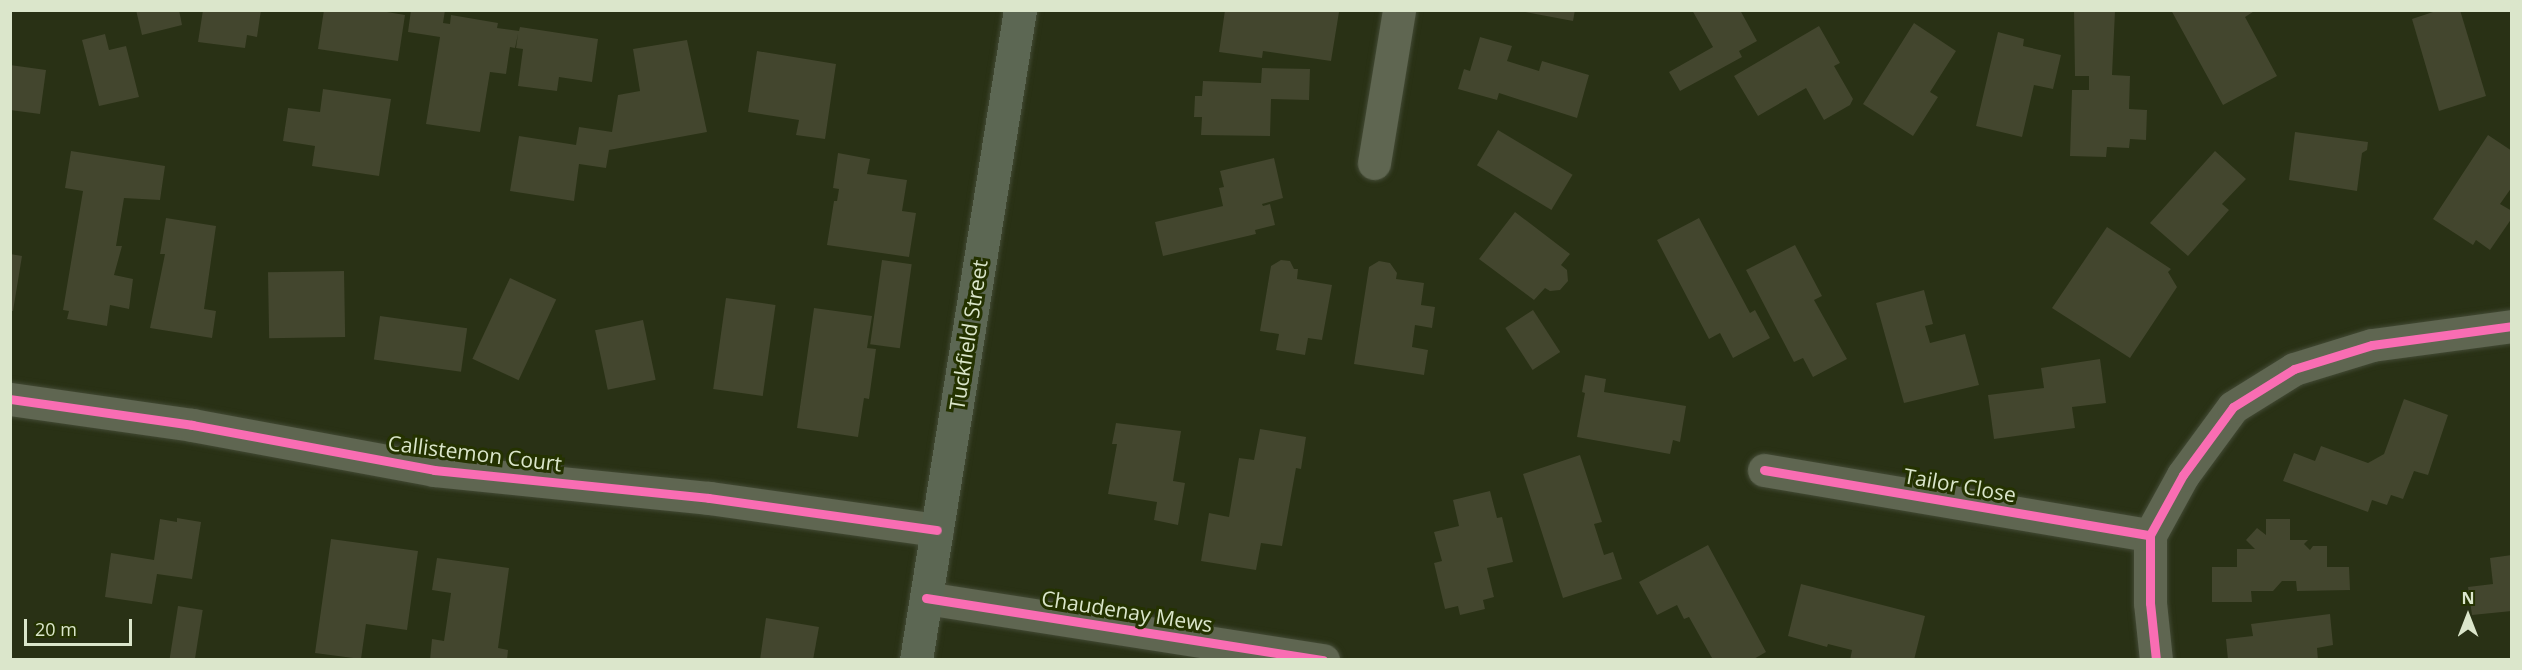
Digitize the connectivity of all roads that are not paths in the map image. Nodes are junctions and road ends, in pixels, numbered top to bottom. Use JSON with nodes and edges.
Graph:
{"nodes":[{"id":1,"x":1020,"y":10,"type":"edge"},
{"id":2,"x":1399,"y":10,"type":"edge"},
{"id":3,"x":1374,"y":164,"type":"dead end"},
{"id":4,"x":2511,"y":326,"type":"edge"},
{"id":5,"x":10,"y":399,"type":"edge"},
{"id":6,"x":1764,"y":470,"type":"dead end"},
{"id":7,"x":937,"y":530,"type":"junction"},
{"id":8,"x":2150,"y":535,"type":"junction"},
{"id":9,"x":926,"y":598,"type":"junction"},
{"id":10,"x":916,"y":660,"type":"edge"},
{"id":11,"x":1323,"y":660,"type":"edge"},
{"id":12,"x":2156,"y":660,"type":"edge"}],
"edges":[{"from":1,"to":7,"type":"main road","name":"Tuckfield Street"},
{"from":2,"to":3,"type":"street"},
{"from":4,"to":8,"type":"street"},
{"from":5,"to":7,"type":"street","name":"Callistemon Court"},
{"from":6,"to":8,"type":"street","name":"Tailor Close"},
{"from":7,"to":9,"type":"main road","name":"Tuckfield Street"},
{"from":8,"to":12,"type":"street"},
{"from":9,"to":10,"type":"main road","name":"Tuckfield Street"},
{"from":9,"to":11,"type":"street","name":"Chaudenay Mews"}]}
